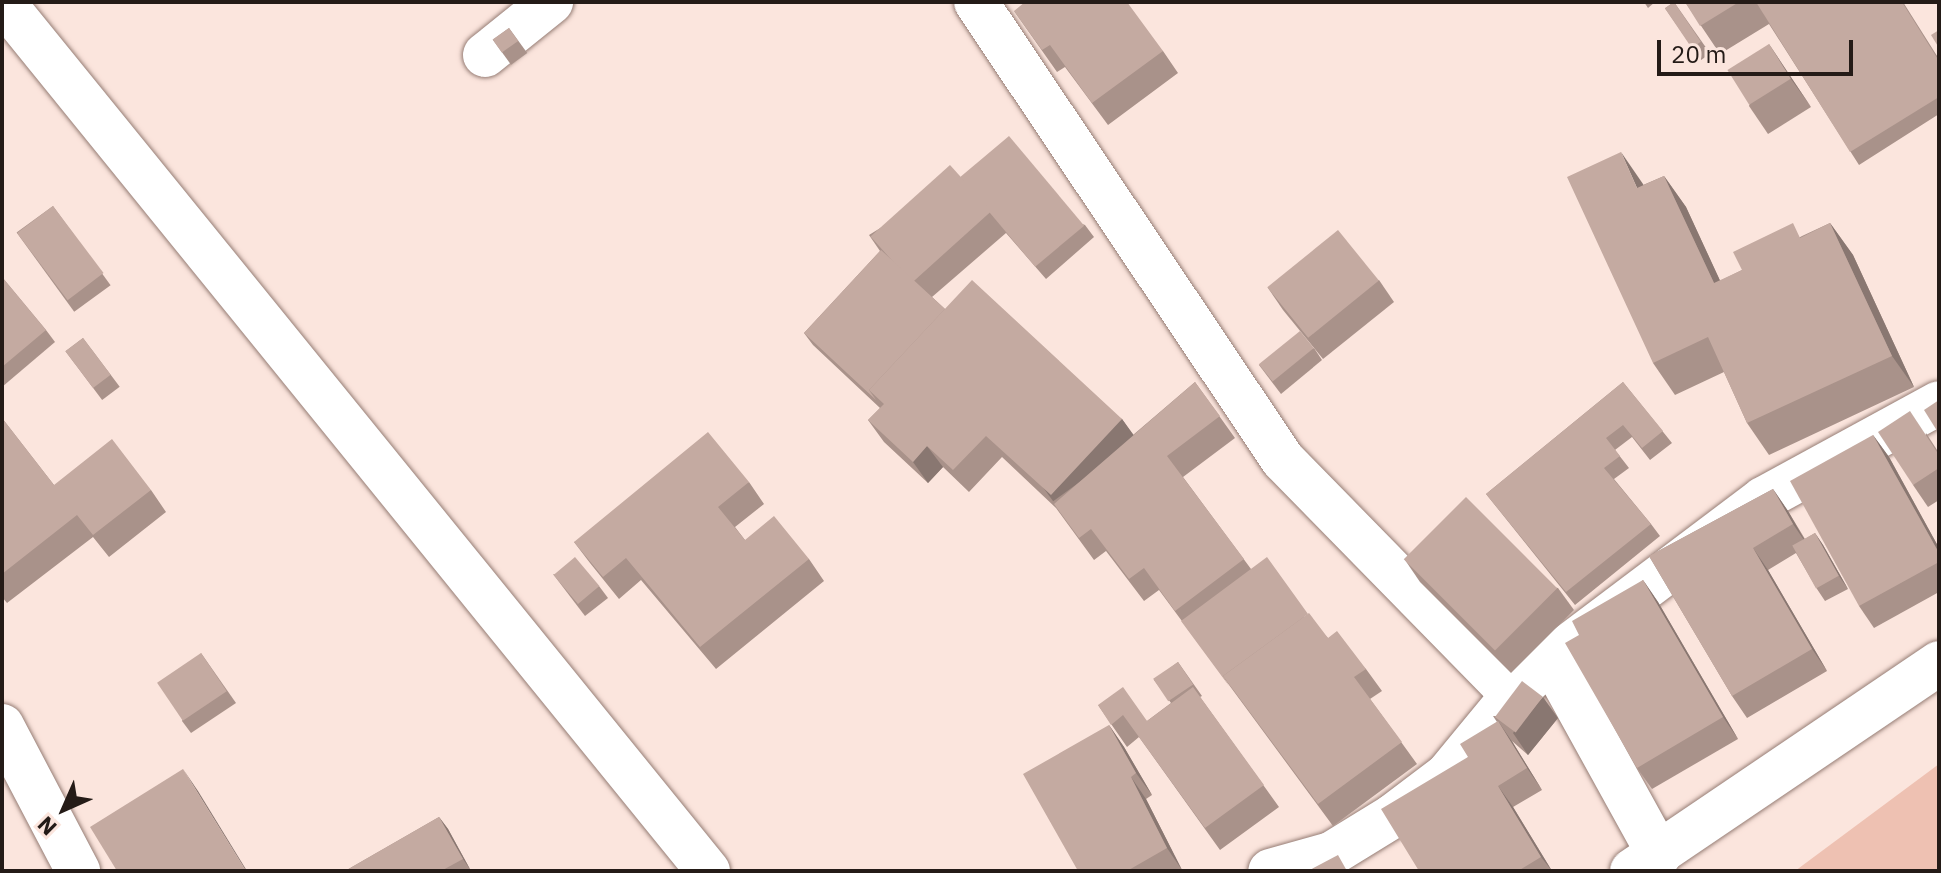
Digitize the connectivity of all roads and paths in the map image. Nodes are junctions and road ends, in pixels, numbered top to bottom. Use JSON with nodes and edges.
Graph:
{"nodes":[{"id":1,"x":3,"y":2,"type":"edge"},
{"id":2,"x":551,"y":2,"type":"edge"},
{"id":3,"x":976,"y":2,"type":"edge"},
{"id":4,"x":485,"y":55,"type":"dead end"},
{"id":5,"x":1939,"y":403,"type":"edge"},
{"id":6,"x":1551,"y":659,"type":"junction"},
{"id":7,"x":1939,"y":663,"type":"edge"},
{"id":8,"x":1513,"y":695,"type":"junction"},
{"id":9,"x":2,"y":726,"type":"edge"},
{"id":10,"x":1646,"y":863,"type":"edge"},
{"id":11,"x":78,"y":871,"type":"edge"},
{"id":12,"x":708,"y":871,"type":"edge"},
{"id":13,"x":1270,"y":871,"type":"edge"}],
"edges":[{"from":1,"to":12,"type":"street"},
{"from":2,"to":4,"type":"street"},
{"from":3,"to":8,"type":"street"},
{"from":5,"to":6,"type":"street"},
{"from":6,"to":8,"type":"street"},
{"from":6,"to":10,"type":"street"},
{"from":7,"to":10,"type":"street"},
{"from":8,"to":13,"type":"street"},
{"from":9,"to":11,"type":"street"}]}
